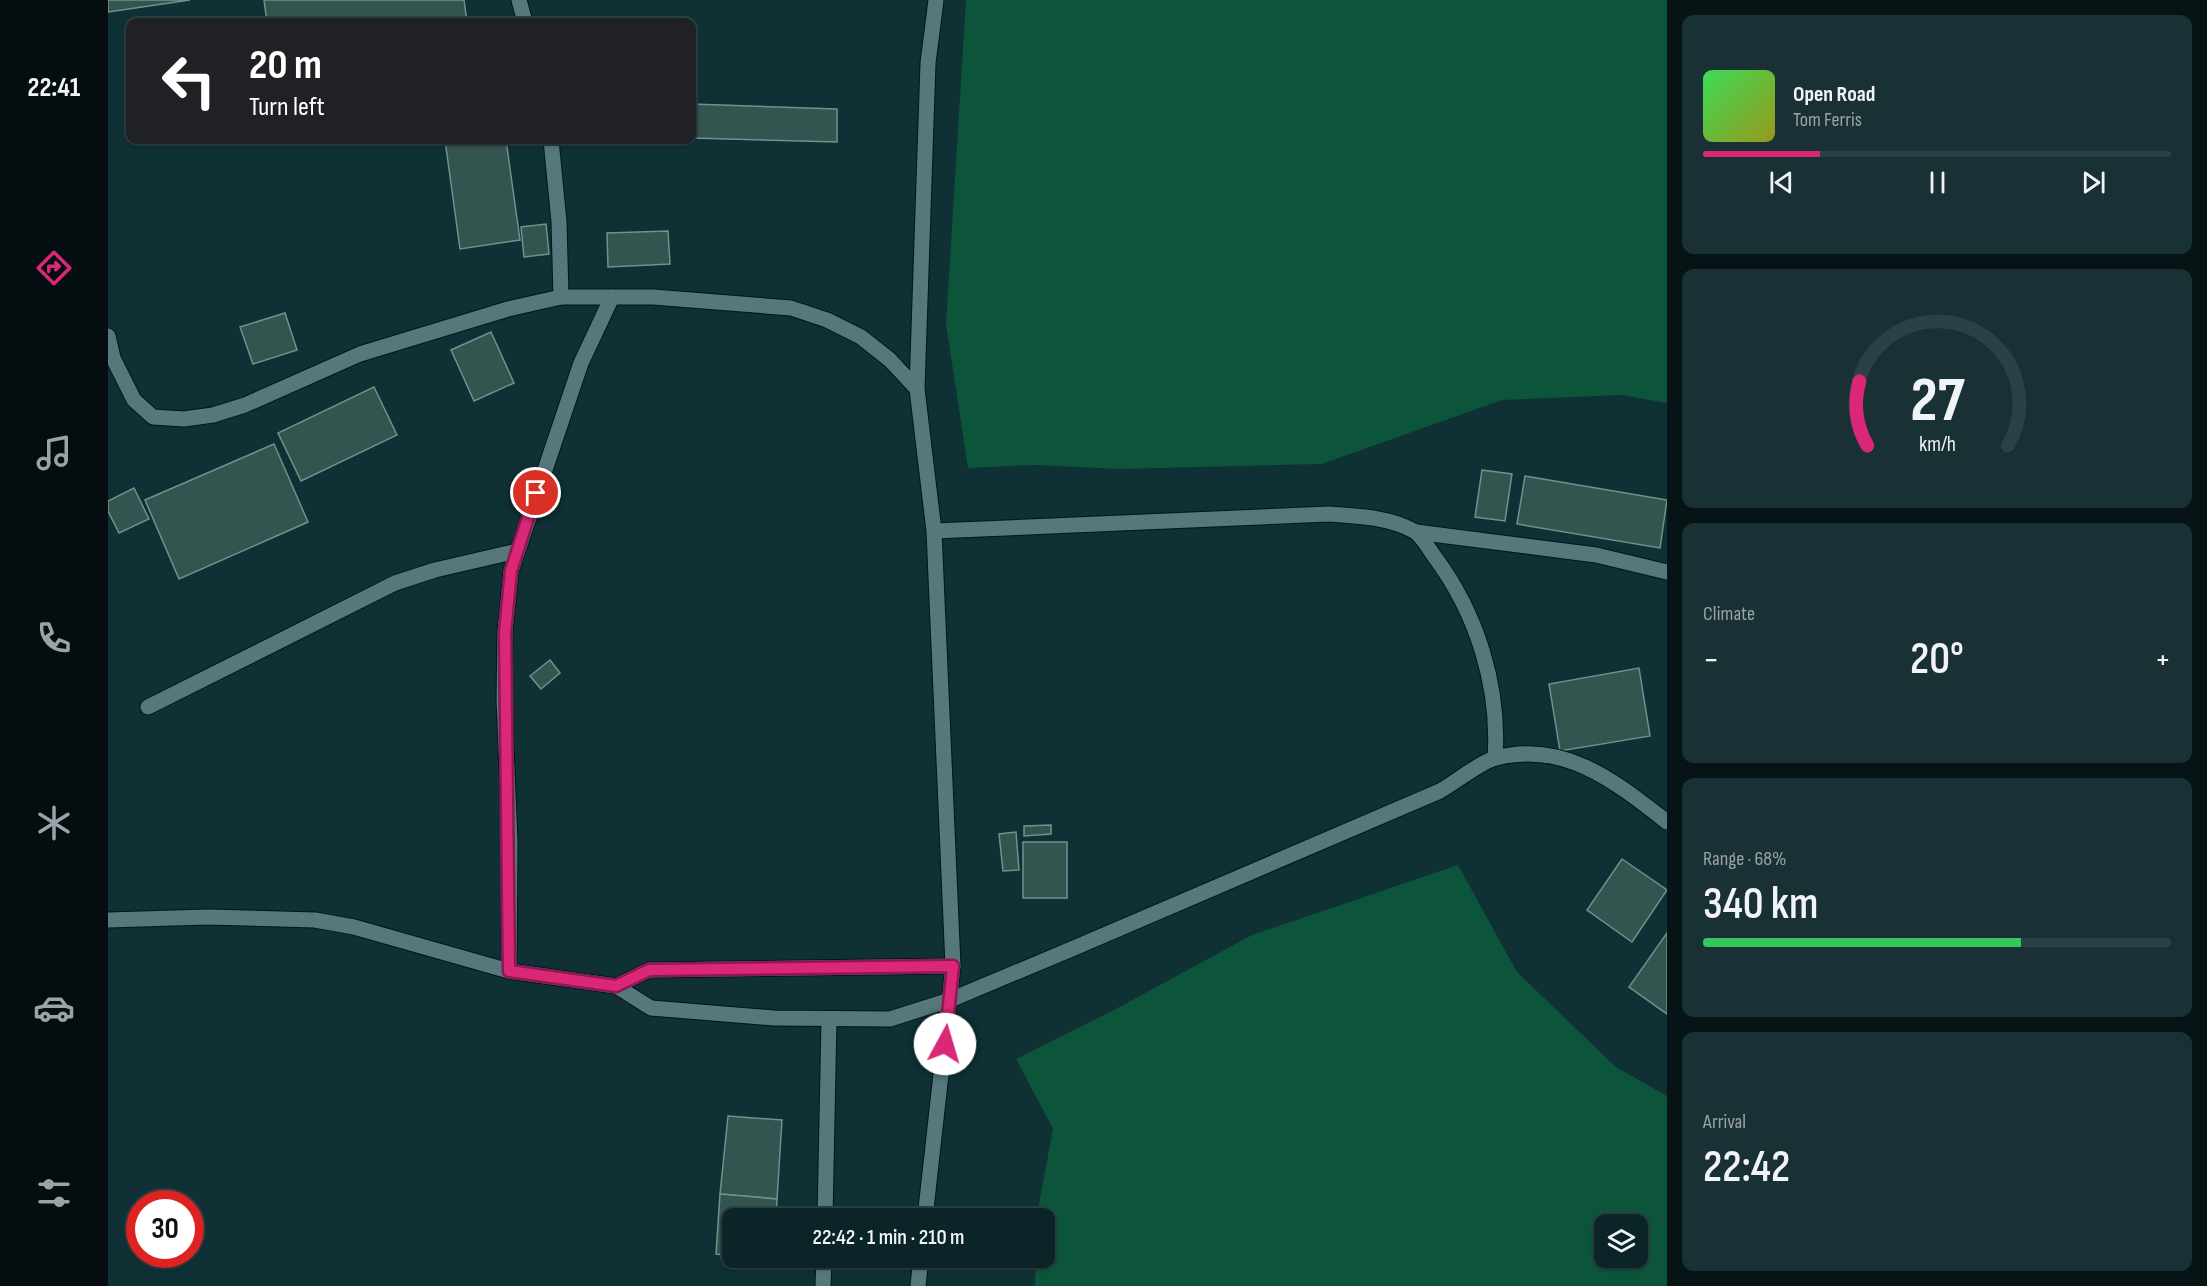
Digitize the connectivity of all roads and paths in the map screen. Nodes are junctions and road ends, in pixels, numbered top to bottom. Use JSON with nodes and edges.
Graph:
{"nodes":[{"id":1,"x":519,"y":0,"type":"edge"},
{"id":2,"x":936,"y":0,"type":"edge"},
{"id":3,"x":524,"y":18,"type":"edge"},
{"id":4,"x":551,"y":144,"type":"edge"},
{"id":5,"x":561,"y":297,"type":"junction"},
{"id":6,"x":612,"y":297,"type":"junction"},
{"id":7,"x":108,"y":336,"type":"edge"},
{"id":8,"x":917,"y":389,"type":"junction"},
{"id":9,"x":934,"y":531,"type":"junction"},
{"id":10,"x":1416,"y":532,"type":"junction"},
{"id":11,"x":517,"y":551,"type":"junction"},
{"id":12,"x":1667,"y":572,"type":"edge"},
{"id":13,"x":148,"y":707,"type":"dead end"},
{"id":14,"x":1495,"y":758,"type":"junction"},
{"id":15,"x":1667,"y":822,"type":"edge"},
{"id":16,"x":108,"y":920,"type":"edge"},
{"id":17,"x":953,"y":966,"type":"junction"},
{"id":18,"x":509,"y":971,"type":"junction"},
{"id":19,"x":616,"y":986,"type":"junction"},
{"id":20,"x":950,"y":1000,"type":"junction"},
{"id":21,"x":829,"y":1018,"type":"junction"},
{"id":22,"x":825,"y":1208,"type":"edge"},
{"id":23,"x":926,"y":1208,"type":"edge"},
{"id":24,"x":824,"y":1268,"type":"edge"},
{"id":25,"x":920,"y":1268,"type":"edge"},
{"id":26,"x":823,"y":1286,"type":"edge"},
{"id":27,"x":918,"y":1286,"type":"edge"}],
"edges":[{"from":1,"to":3,"type":"street"},
{"from":2,"to":8,"type":"street"},
{"from":4,"to":5,"type":"street"},
{"from":5,"to":6,"type":"street"},
{"from":5,"to":7,"type":"street"},
{"from":6,"to":8,"type":"street"},
{"from":6,"to":11,"type":"street"},
{"from":8,"to":9,"type":"street"},
{"from":9,"to":10,"type":"street"},
{"from":9,"to":17,"type":"street"},
{"from":10,"to":12,"type":"street"},
{"from":10,"to":14,"type":"street"},
{"from":11,"to":13,"type":"street"},
{"from":11,"to":18,"type":"street"},
{"from":14,"to":15,"type":"street"},
{"from":14,"to":20,"type":"street"},
{"from":16,"to":18,"type":"street"},
{"from":17,"to":19,"type":"street"},
{"from":17,"to":20,"type":"street"},
{"from":18,"to":19,"type":"street"},
{"from":19,"to":21,"type":"street"},
{"from":20,"to":21,"type":"street"},
{"from":20,"to":23,"type":"street"},
{"from":21,"to":22,"type":"street"},
{"from":24,"to":26,"type":"street"},
{"from":25,"to":27,"type":"street"}]}
